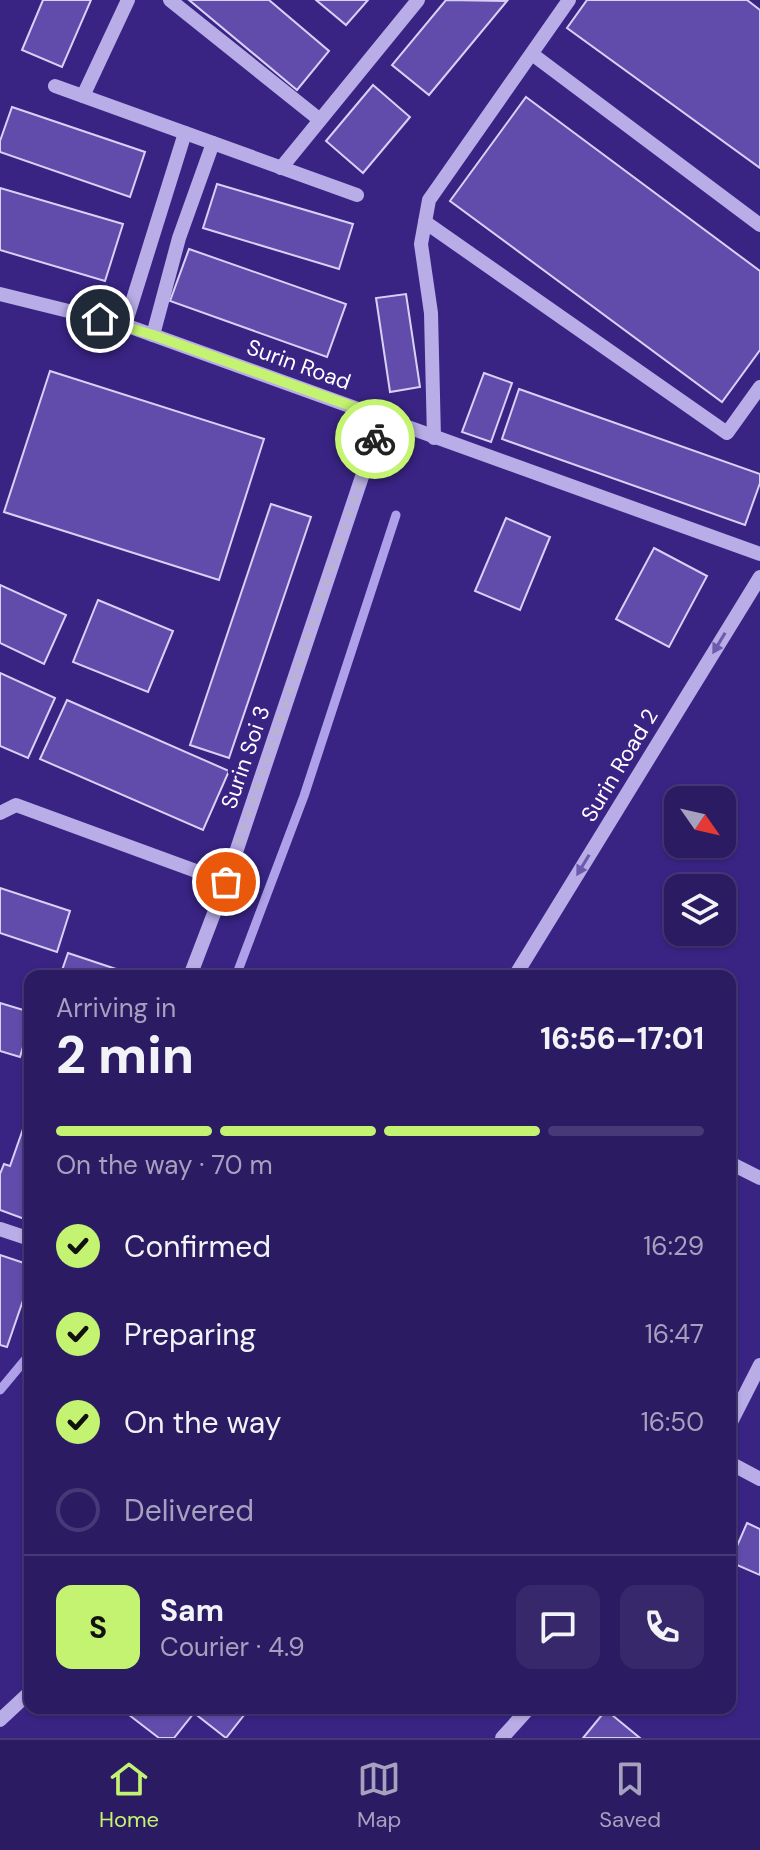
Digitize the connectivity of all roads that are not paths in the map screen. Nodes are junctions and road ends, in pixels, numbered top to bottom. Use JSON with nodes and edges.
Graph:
{"nodes":[{"id":1,"x":128,"y":0,"type":"edge"},
{"id":2,"x":170,"y":0,"type":"edge"},
{"id":3,"x":418,"y":0,"type":"edge"},
{"id":4,"x":569,"y":0,"type":"edge"},
{"id":5,"x":532,"y":54,"type":"junction"},
{"id":6,"x":55,"y":86,"type":"dead end"},
{"id":7,"x":83,"y":96,"type":"junction"},
{"id":8,"x":320,"y":120,"type":"junction"},
{"id":9,"x":185,"y":133,"type":"junction"},
{"id":10,"x":213,"y":143,"type":"junction"},
{"id":11,"x":281,"y":168,"type":"junction"},
{"id":12,"x":357,"y":195,"type":"dead end"},
{"id":13,"x":425,"y":222,"type":"junction"},
{"id":14,"x":760,"y":225,"type":"edge"},
{"id":15,"x":0,"y":294,"type":"edge"},
{"id":16,"x":125,"y":325,"type":"junction"},
{"id":17,"x":153,"y":335,"type":"junction"},
{"id":18,"x":760,"y":387,"type":"edge"},
{"id":19,"x":382,"y":417,"type":"junction"},
{"id":20,"x":434,"y":438,"type":"junction"},
{"id":21,"x":760,"y":554,"type":"edge"},
{"id":22,"x":760,"y":577,"type":"edge"},
{"id":23,"x":0,"y":813,"type":"edge"},
{"id":24,"x":226,"y":882,"type":"junction"},
{"id":25,"x":192,"y":970,"type":"edge"},
{"id":26,"x":519,"y":970,"type":"edge"},
{"id":27,"x":736,"y":1166,"type":"edge"},
{"id":28,"x":760,"y":1178,"type":"edge"},
{"id":29,"x":0,"y":1229,"type":"edge"},
{"id":30,"x":24,"y":1237,"type":"edge"},
{"id":31,"x":760,"y":1365,"type":"edge"},
{"id":32,"x":736,"y":1412,"type":"edge"},
{"id":33,"x":736,"y":1466,"type":"edge"},
{"id":34,"x":760,"y":1479,"type":"edge"},
{"id":35,"x":24,"y":1698,"type":"edge"},
{"id":36,"x":524,"y":1714,"type":"edge"},
{"id":37,"x":0,"y":1720,"type":"edge"},
{"id":38,"x":502,"y":1738,"type":"edge"}],
"edges":[{"from":1,"to":7,"type":"street"},
{"from":2,"to":8,"type":"street"},
{"from":3,"to":8,"type":"street"},
{"from":4,"to":5,"type":"street"},
{"from":5,"to":13,"type":"street"},
{"from":5,"to":14,"type":"street"},
{"from":6,"to":7,"type":"street"},
{"from":7,"to":9,"type":"street"},
{"from":8,"to":11,"type":"street"},
{"from":9,"to":10,"type":"street"},
{"from":9,"to":16,"type":"street"},
{"from":10,"to":11,"type":"street"},
{"from":10,"to":17,"type":"street"},
{"from":11,"to":12,"type":"street"},
{"from":13,"to":18,"type":"street"},
{"from":13,"to":20,"type":"street"},
{"from":15,"to":16,"type":"street","name":"Surin Road"},
{"from":16,"to":17,"type":"street","name":"Surin Road"},
{"from":17,"to":19,"type":"street","name":"Surin Road"},
{"from":19,"to":20,"type":"street","name":"Surin Road"},
{"from":19,"to":24,"type":"street","name":"Surin Soi 3"},
{"from":20,"to":21,"type":"street","name":"Surin Road"},
{"from":22,"to":26,"type":"street","name":"Surin Road 2","one_way":true},
{"from":23,"to":24,"type":"street"},
{"from":24,"to":25,"type":"street","name":"Surin Soi 3"},
{"from":27,"to":28,"type":"street"},
{"from":29,"to":30,"type":"street"},
{"from":31,"to":32,"type":"street"},
{"from":33,"to":34,"type":"street"},
{"from":35,"to":37,"type":"street"},
{"from":36,"to":38,"type":"street"}]}
